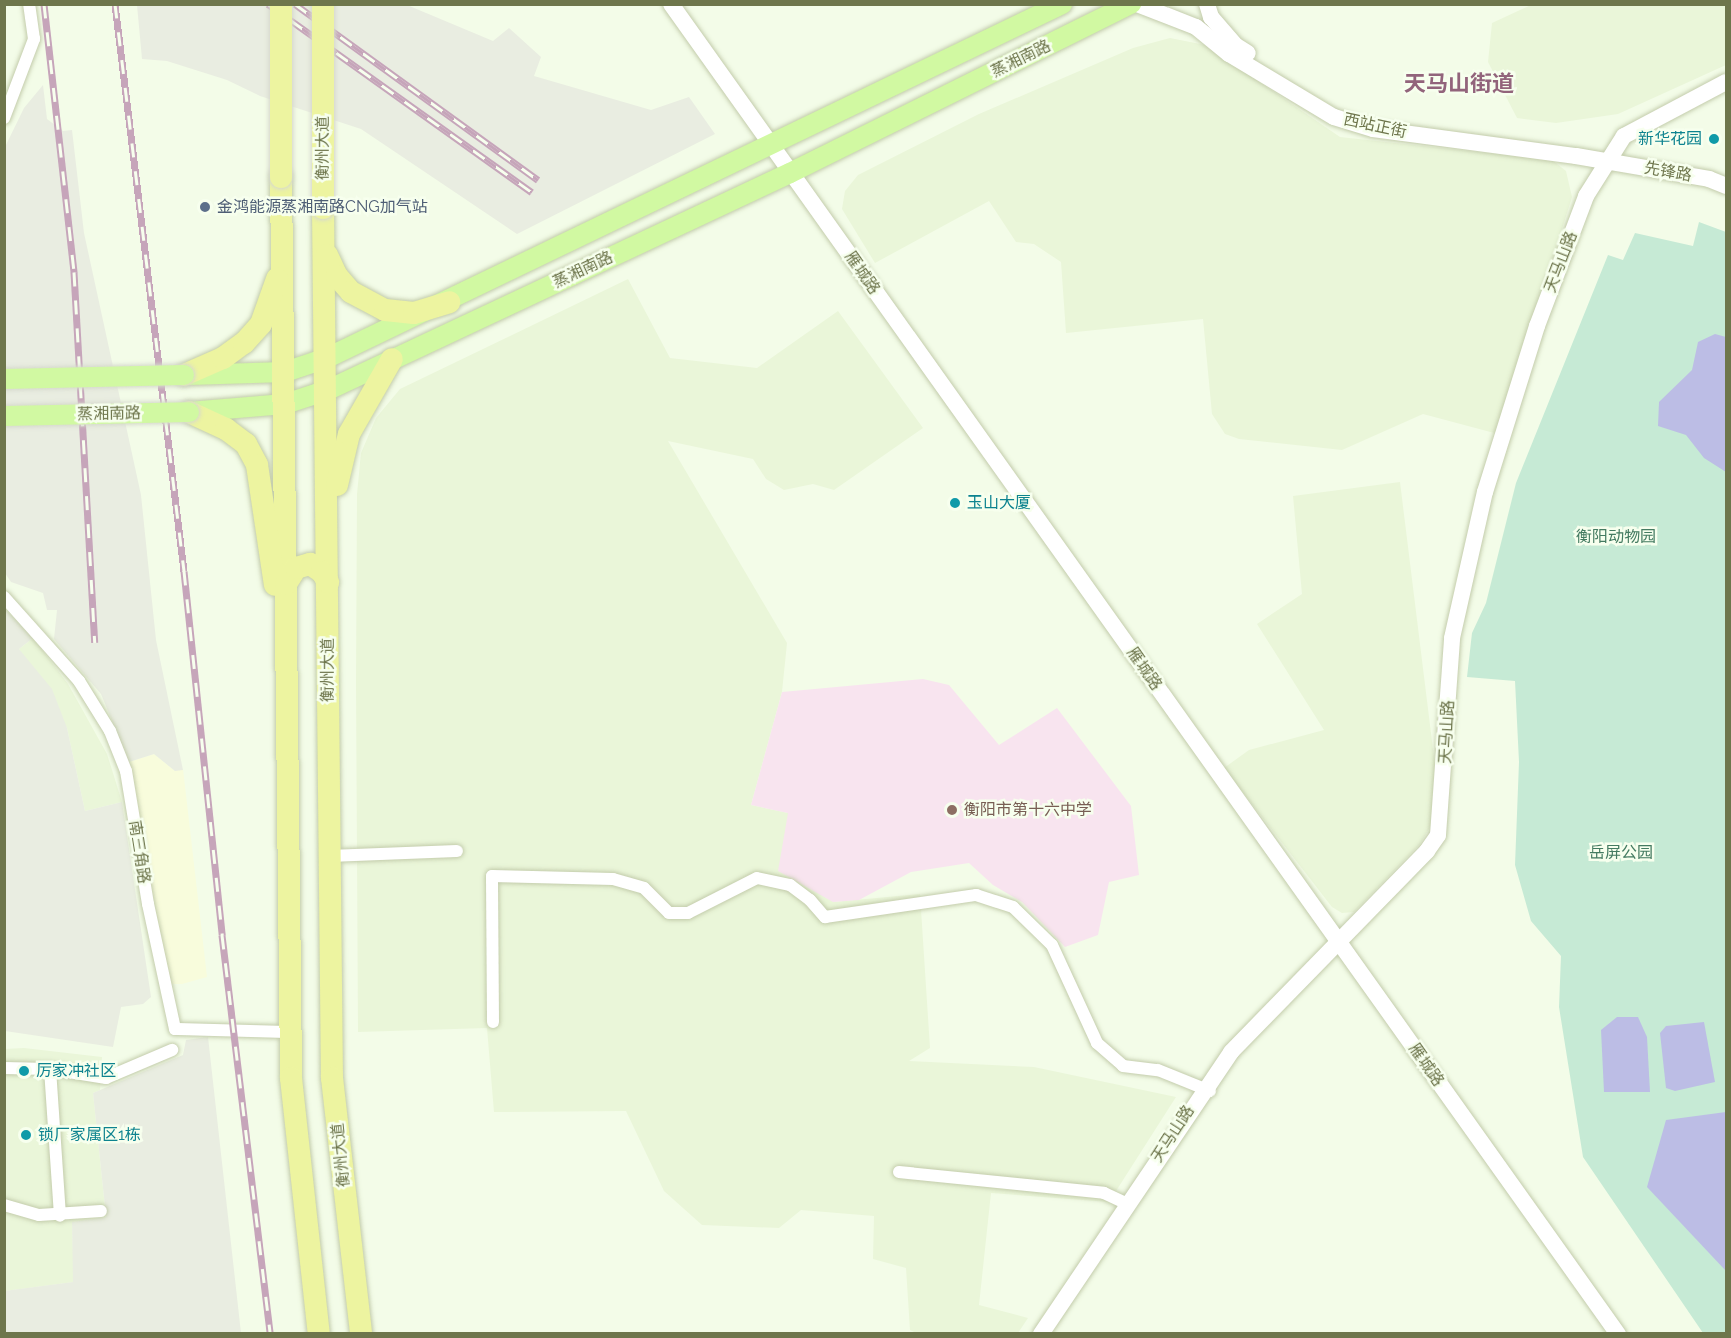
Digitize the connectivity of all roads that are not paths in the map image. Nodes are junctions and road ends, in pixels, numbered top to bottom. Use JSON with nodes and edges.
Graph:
{"nodes":[{"id":1,"x":29,"y":4,"type":"edge"},
{"id":2,"x":281,"y":4,"type":"edge"},
{"id":3,"x":323,"y":4,"type":"edge"},
{"id":4,"x":662,"y":4,"type":"edge"},
{"id":5,"x":670,"y":4,"type":"edge"},
{"id":6,"x":1062,"y":4,"type":"edge"},
{"id":7,"x":1131,"y":4,"type":"edge"},
{"id":8,"x":1137,"y":4,"type":"edge"},
{"id":9,"x":1207,"y":4,"type":"edge"},
{"id":10,"x":1726,"y":82,"type":"edge"},
{"id":11,"x":1726,"y":89,"type":"edge"},
{"id":12,"x":4,"y":118,"type":"edge"},
{"id":13,"x":768,"y":148,"type":"junction"},
{"id":14,"x":1615,"y":159,"type":"junction"},
{"id":15,"x":787,"y":174,"type":"junction"},
{"id":16,"x":1726,"y":179,"type":"edge"},
{"id":17,"x":1726,"y":186,"type":"edge"},
{"id":18,"x":324,"y":251,"type":"junction"},
{"id":19,"x":283,"y":255,"type":"junction"},
{"id":20,"x":449,"y":302,"type":"junction"},
{"id":21,"x":327,"y":358,"type":"junction"},
{"id":22,"x":392,"y":359,"type":"junction"},
{"id":23,"x":285,"y":372,"type":"junction"},
{"id":24,"x":184,"y":375,"type":"junction"},
{"id":25,"x":4,"y":379,"type":"edge"},
{"id":26,"x":328,"y":390,"type":"junction"},
{"id":27,"x":285,"y":404,"type":"junction"},
{"id":28,"x":189,"y":412,"type":"junction"},
{"id":29,"x":4,"y":416,"type":"edge"},
{"id":30,"x":286,"y":444,"type":"junction"},
{"id":31,"x":262,"y":494,"type":"junction"},
{"id":32,"x":328,"y":521,"type":"junction"},
{"id":33,"x":328,"y":582,"type":"junction"},
{"id":34,"x":286,"y":584,"type":"junction"},
{"id":35,"x":4,"y":597,"type":"edge"},
{"id":36,"x":287,"y":668,"type":"junction"},
{"id":37,"x":457,"y":850,"type":"dead end"},
{"id":38,"x":329,"y":856,"type":"junction"},
{"id":39,"x":1338,"y":949,"type":"junction"},
{"id":40,"x":493,"y":1022,"type":"dead end"},
{"id":41,"x":290,"y":1032,"type":"junction"},
{"id":42,"x":172,"y":1050,"type":"dead end"},
{"id":43,"x":4,"y":1068,"type":"edge"},
{"id":44,"x":50,"y":1069,"type":"junction"},
{"id":45,"x":1207,"y":1089,"type":"junction"},
{"id":46,"x":899,"y":1172,"type":"dead end"},
{"id":47,"x":1128,"y":1204,"type":"junction"},
{"id":48,"x":4,"y":1205,"type":"edge"},
{"id":49,"x":100,"y":1211,"type":"dead end"},
{"id":50,"x":60,"y":1216,"type":"junction"},
{"id":51,"x":319,"y":1334,"type":"edge"},
{"id":52,"x":361,"y":1334,"type":"edge"},
{"id":53,"x":1041,"y":1334,"type":"edge"},
{"id":54,"x":1049,"y":1334,"type":"edge"},
{"id":55,"x":1605,"y":1334,"type":"edge"},
{"id":56,"x":1618,"y":1334,"type":"edge"}],
"edges":[{"from":1,"to":12,"type":"street"},
{"from":2,"to":19,"type":"highway","bridge":true},
{"from":3,"to":18,"type":"highway","name":"衡州大道","bridge":true},
{"from":4,"to":13,"type":"street","name":"雁城路"},
{"from":5,"to":13,"type":"street","name":"雁城路"},
{"from":6,"to":13,"type":"main road","name":"蒸湘南路"},
{"from":7,"to":15,"type":"main road","name":"蒸湘南路"},
{"from":8,"to":14,"type":"street","name":"西站正街"},
{"from":9,"to":14,"type":"street","name":"西站正街"},
{"from":10,"to":14,"type":"street","name":"天马山路"},
{"from":11,"to":14,"type":"street","name":"天马山路"},
{"from":13,"to":15,"type":"street","name":"雁城路"},
{"from":13,"to":20,"type":"main road","name":"蒸湘南路"},
{"from":14,"to":16,"type":"street","name":"先锋路"},
{"from":14,"to":17,"type":"street","name":"先锋路"},
{"from":14,"to":39,"type":"street","name":"天马山路"},
{"from":15,"to":22,"type":"main road","name":"蒸湘南路"},
{"from":15,"to":39,"type":"street","name":"雁城路"},
{"from":18,"to":20,"type":"highway"},
{"from":18,"to":21,"type":"highway","name":"衡州大道"},
{"from":19,"to":23,"type":"highway"},
{"from":19,"to":24,"type":"highway"},
{"from":20,"to":21,"type":"main road","name":"蒸湘南路"},
{"from":21,"to":23,"type":"main road","name":"蒸湘南路"},
{"from":21,"to":26,"type":"highway","name":"衡州大道"},
{"from":22,"to":26,"type":"main road","name":"蒸湘南路"},
{"from":22,"to":32,"type":"highway"},
{"from":23,"to":24,"type":"main road","name":"蒸湘南路"},
{"from":23,"to":27,"type":"highway"},
{"from":24,"to":25,"type":"main road","name":"蒸湘南路","bridge":true},
{"from":26,"to":27,"type":"main road","name":"蒸湘南路"},
{"from":26,"to":32,"type":"highway","name":"衡州大道"},
{"from":27,"to":28,"type":"main road","name":"蒸湘南路"},
{"from":27,"to":30,"type":"highway"},
{"from":28,"to":29,"type":"main road","name":"蒸湘南路","bridge":true},
{"from":28,"to":31,"type":"highway"},
{"from":30,"to":31,"type":"highway"},
{"from":30,"to":34,"type":"highway"},
{"from":31,"to":36,"type":"highway"},
{"from":32,"to":33,"type":"highway","name":"衡州大道"},
{"from":33,"to":34,"type":"highway"},
{"from":33,"to":38,"type":"highway","name":"衡州大道"},
{"from":34,"to":36,"type":"highway"},
{"from":35,"to":41,"type":"street","name":"南三角路"},
{"from":36,"to":41,"type":"highway"},
{"from":37,"to":38,"type":"street"},
{"from":38,"to":52,"type":"highway","name":"衡州大道"},
{"from":39,"to":45,"type":"street","name":"天马山路"},
{"from":39,"to":55,"type":"street","name":"雁城路"},
{"from":39,"to":56,"type":"street","name":"雁城路"},
{"from":40,"to":45,"type":"street"},
{"from":41,"to":51,"type":"highway"},
{"from":42,"to":44,"type":"street"},
{"from":43,"to":44,"type":"street"},
{"from":44,"to":50,"type":"street"},
{"from":45,"to":47,"type":"street","name":"天马山路"},
{"from":45,"to":54,"type":"street","name":"天马山路"},
{"from":46,"to":47,"type":"street"},
{"from":47,"to":53,"type":"street","name":"天马山路"},
{"from":48,"to":50,"type":"street"},
{"from":49,"to":50,"type":"street"}]}
